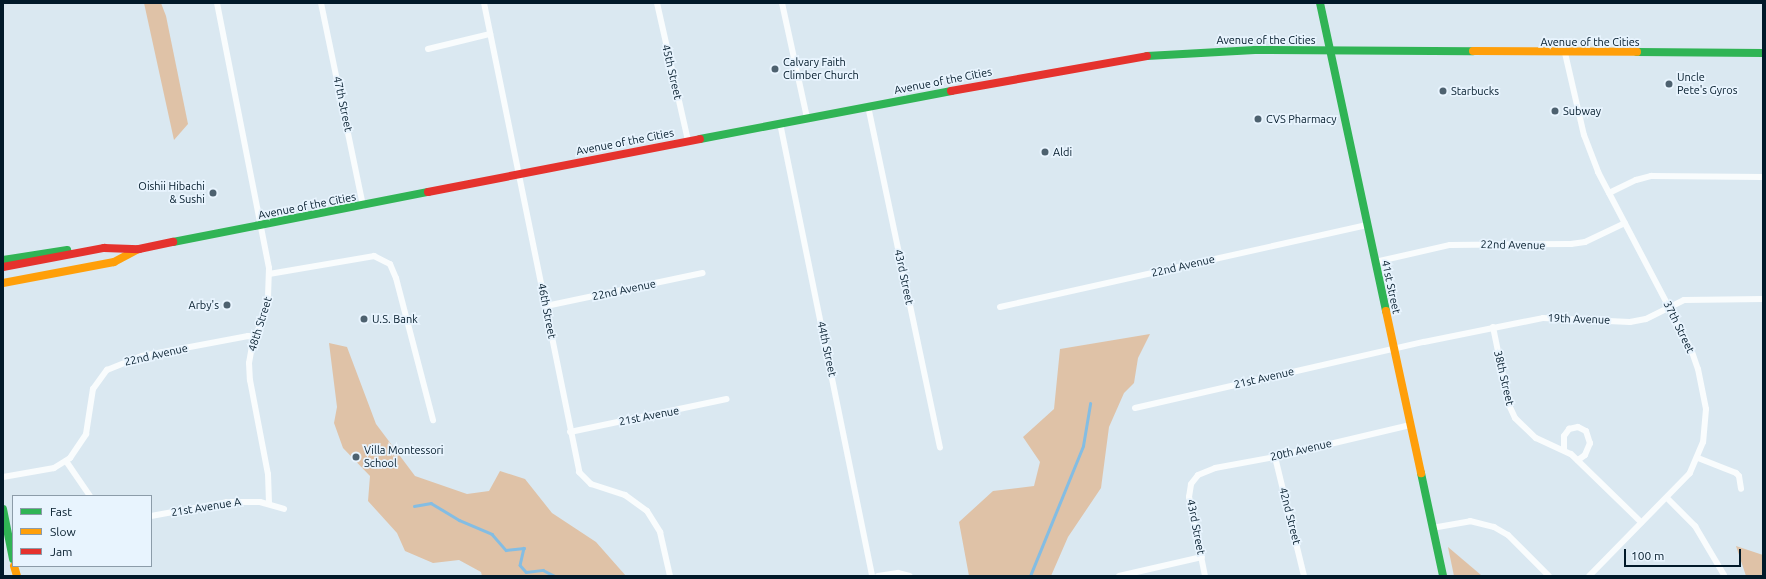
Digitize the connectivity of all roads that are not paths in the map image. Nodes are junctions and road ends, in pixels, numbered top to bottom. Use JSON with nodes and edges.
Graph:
{"nodes":[{"id":1,"x":217,"y":3,"type":"edge"},
{"id":2,"x":322,"y":3,"type":"edge"},
{"id":3,"x":484,"y":3,"type":"edge"},
{"id":4,"x":657,"y":3,"type":"edge"},
{"id":5,"x":782,"y":3,"type":"edge"},
{"id":6,"x":1320,"y":3,"type":"edge"},
{"id":7,"x":490,"y":34,"type":"junction"},
{"id":8,"x":428,"y":49,"type":"dead end"},
{"id":9,"x":1330,"y":50,"type":"junction"},
{"id":10,"x":1565,"y":53,"type":"junction"},
{"id":11,"x":1763,"y":53,"type":"edge"},
{"id":12,"x":868,"y":106,"type":"junction"},
{"id":13,"x":808,"y":118,"type":"junction"},
{"id":14,"x":780,"y":123,"type":"junction"},
{"id":15,"x":688,"y":141,"type":"junction"},
{"id":16,"x":519,"y":174,"type":"junction"},
{"id":17,"x":1763,"y":177,"type":"edge"},
{"id":18,"x":1608,"y":193,"type":"junction"},
{"id":19,"x":363,"y":206,"type":"junction"},
{"id":20,"x":1625,"y":223,"type":"junction"},
{"id":21,"x":1367,"y":224,"type":"junction"},
{"id":22,"x":261,"y":226,"type":"junction"},
{"id":23,"x":104,"y":248,"type":"junction"},
{"id":24,"x":139,"y":249,"type":"junction"},
{"id":25,"x":3,"y":260,"type":"edge"},
{"id":26,"x":1375,"y":262,"type":"junction"},
{"id":27,"x":3,"y":267,"type":"edge"},
{"id":28,"x":703,"y":273,"type":"dead end"},
{"id":29,"x":269,"y":274,"type":"junction"},
{"id":30,"x":3,"y":283,"type":"edge"},
{"id":31,"x":1763,"y":299,"type":"edge"},
{"id":32,"x":546,"y":306,"type":"junction"},
{"id":33,"x":1670,"y":306,"type":"junction"},
{"id":34,"x":1000,"y":307,"type":"dead end"},
{"id":35,"x":1493,"y":327,"type":"junction"},
{"id":36,"x":255,"y":338,"type":"junction"},
{"id":37,"x":1394,"y":349,"type":"junction"},
{"id":38,"x":727,"y":399,"type":"dead end"},
{"id":39,"x":1135,"y":408,"type":"dead end"},
{"id":40,"x":433,"y":420,"type":"dead end"},
{"id":41,"x":1410,"y":425,"type":"junction"},
{"id":42,"x":570,"y":432,"type":"junction"},
{"id":43,"x":940,"y":447,"type":"dead end"},
{"id":44,"x":1564,"y":450,"type":"junction"},
{"id":45,"x":1275,"y":457,"type":"junction"},
{"id":46,"x":1698,"y":458,"type":"junction"},
{"id":47,"x":1578,"y":460,"type":"junction"},
{"id":48,"x":66,"y":461,"type":"junction"},
{"id":49,"x":3,"y":477,"type":"edge"},
{"id":50,"x":1194,"y":479,"type":"joint"},
{"id":51,"x":1740,"y":489,"type":"dead end"},
{"id":52,"x":89,"y":495,"type":"edge"},
{"id":53,"x":1667,"y":498,"type":"junction"},
{"id":54,"x":269,"y":503,"type":"junction"},
{"id":55,"x":3,"y":509,"type":"edge"},
{"id":56,"x":284,"y":509,"type":"dead end"},
{"id":57,"x":152,"y":516,"type":"edge"},
{"id":58,"x":1641,"y":522,"type":"junction"},
{"id":59,"x":1432,"y":528,"type":"junction"},
{"id":60,"x":12,"y":553,"type":"edge"},
{"id":61,"x":1202,"y":557,"type":"junction"},
{"id":62,"x":1724,"y":575,"type":"edge"},
{"id":63,"x":670,"y":576,"type":"edge"},
{"id":64,"x":872,"y":576,"type":"edge"},
{"id":65,"x":878,"y":576,"type":"edge"},
{"id":66,"x":910,"y":576,"type":"edge"},
{"id":67,"x":1119,"y":576,"type":"edge"},
{"id":68,"x":1205,"y":576,"type":"edge"},
{"id":69,"x":1304,"y":576,"type":"edge"},
{"id":70,"x":1443,"y":576,"type":"edge"},
{"id":71,"x":1549,"y":576,"type":"edge"},
{"id":72,"x":1589,"y":576,"type":"edge"}],
"edges":[{"from":1,"to":22,"type":"street","name":"48th Street"},
{"from":2,"to":19,"type":"street","name":"47th Street"},
{"from":3,"to":7,"type":"street","name":"46th Street"},
{"from":4,"to":15,"type":"street","name":"45th Street"},
{"from":5,"to":13,"type":"street"},
{"from":6,"to":9,"type":"main road","name":"41st Street"},
{"from":7,"to":8,"type":"street"},
{"from":7,"to":16,"type":"street","name":"46th Street"},
{"from":9,"to":10,"type":"main road","name":"Avenue of the Cities"},
{"from":9,"to":12,"type":"main road","name":"Avenue of the Cities"},
{"from":9,"to":21,"type":"main road","name":"41st Street"},
{"from":10,"to":11,"type":"main road","name":"Avenue of the Cities"},
{"from":10,"to":18,"type":"street","name":"37th Street"},
{"from":12,"to":13,"type":"main road","name":"Avenue of the Cities"},
{"from":12,"to":43,"type":"street","name":"43rd Street"},
{"from":13,"to":14,"type":"main road","name":"Avenue of the Cities"},
{"from":14,"to":15,"type":"main road","name":"Avenue of the Cities"},
{"from":14,"to":64,"type":"street","name":"44th Street"},
{"from":15,"to":16,"type":"main road","name":"Avenue of the Cities"},
{"from":16,"to":19,"type":"main road","name":"Avenue of the Cities"},
{"from":16,"to":32,"type":"street","name":"46th Street"},
{"from":17,"to":18,"type":"street"},
{"from":18,"to":20,"type":"street","name":"37th Street"},
{"from":19,"to":22,"type":"main road","name":"Avenue of the Cities"},
{"from":20,"to":26,"type":"street","name":"22nd Avenue"},
{"from":20,"to":33,"type":"street","name":"37th Street"},
{"from":21,"to":26,"type":"main road","name":"41st Street"},
{"from":21,"to":34,"type":"street","name":"22nd Avenue"},
{"from":22,"to":24,"type":"main road","name":"Avenue of the Cities"},
{"from":22,"to":29,"type":"street","name":"48th Street"},
{"from":23,"to":24,"type":"main road","name":"Avenue of the Cities"},
{"from":23,"to":25,"type":"main road"},
{"from":23,"to":27,"type":"main road","name":"Avenue of the Cities"},
{"from":24,"to":30,"type":"main road","name":"Avenue of the Cities"},
{"from":26,"to":37,"type":"main road","name":"41st Street"},
{"from":28,"to":32,"type":"street","name":"22nd Avenue"},
{"from":29,"to":36,"type":"street","name":"48th Street"},
{"from":29,"to":40,"type":"street"},
{"from":31,"to":33,"type":"street","name":"19th Avenue"},
{"from":32,"to":42,"type":"street","name":"46th Street"},
{"from":33,"to":35,"type":"street","name":"19th Avenue"},
{"from":33,"to":46,"type":"street","name":"37th Street"},
{"from":35,"to":37,"type":"street","name":"19th Avenue"},
{"from":35,"to":44,"type":"street","name":"38th Street"},
{"from":36,"to":48,"type":"street","name":"22nd Avenue"},
{"from":36,"to":54,"type":"street","name":"48th Street"},
{"from":37,"to":39,"type":"street","name":"21st Avenue"},
{"from":37,"to":41,"type":"main road","name":"41st Street"},
{"from":38,"to":42,"type":"street","name":"21st Avenue"},
{"from":41,"to":45,"type":"street","name":"20th Avenue"},
{"from":41,"to":59,"type":"main road","name":"41st Street"},
{"from":42,"to":63,"type":"street","name":"46th Street"},
{"from":44,"to":47,"type":"street","name":"38th Street"},
{"from":44,"to":47,"type":"street"},
{"from":45,"to":50,"type":"street","name":"20th Avenue"},
{"from":45,"to":69,"type":"street","name":"42nd Street"},
{"from":46,"to":51,"type":"street"},
{"from":46,"to":53,"type":"street","name":"37th Street"},
{"from":47,"to":58,"type":"street","name":"38th Street"},
{"from":48,"to":49,"type":"street","name":"22nd Avenue"},
{"from":48,"to":52,"type":"street"},
{"from":50,"to":61,"type":"street","name":"43rd Street"},
{"from":53,"to":58,"type":"street","name":"37th Street"},
{"from":53,"to":62,"type":"street"},
{"from":54,"to":56,"type":"street","name":"21st Avenue A"},
{"from":54,"to":57,"type":"street","name":"21st Avenue A"},
{"from":55,"to":60,"type":"main road"},
{"from":58,"to":72,"type":"street","name":"37th Street"},
{"from":59,"to":70,"type":"main road","name":"41st Street"},
{"from":59,"to":71,"type":"street"},
{"from":61,"to":67,"type":"street"},
{"from":61,"to":68,"type":"street","name":"43rd Street"},
{"from":65,"to":66,"type":"street"}]}
